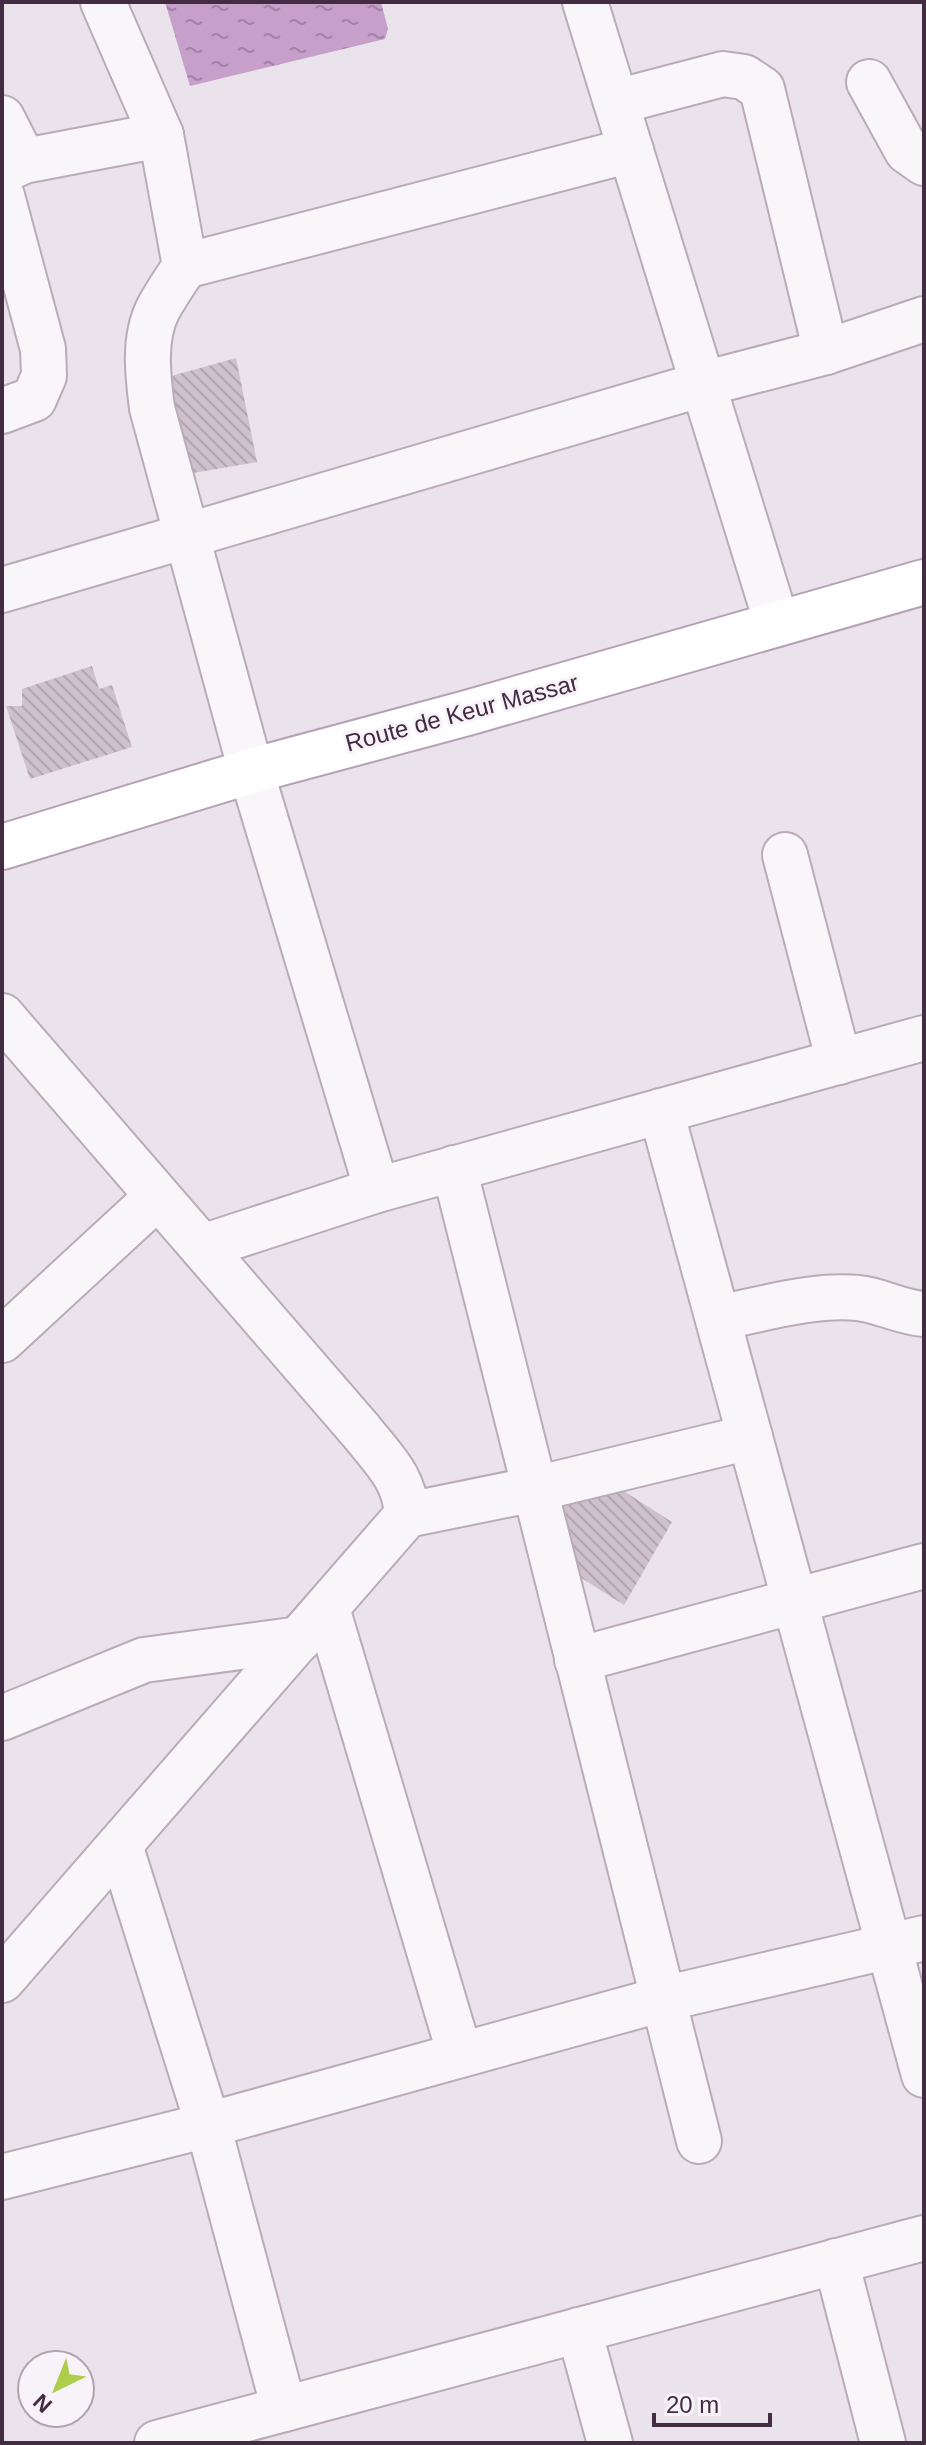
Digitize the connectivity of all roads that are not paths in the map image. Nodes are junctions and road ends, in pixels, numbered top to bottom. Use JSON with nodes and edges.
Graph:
{"nodes":[{"id":1,"x":103,"y":2,"type":"edge"},
{"id":2,"x":585,"y":2,"type":"edge"},
{"id":3,"x":869,"y":82,"type":"dead end"},
{"id":4,"x":616,"y":102,"type":"junction"},
{"id":5,"x":2,"y":118,"type":"edge"},
{"id":6,"x":161,"y":135,"type":"junction"},
{"id":7,"x":631,"y":150,"type":"junction"},
{"id":8,"x":924,"y":163,"type":"edge"},
{"id":9,"x":9,"y":176,"type":"edge"},
{"id":10,"x":185,"y":266,"type":"junction"},
{"id":11,"x":924,"y":319,"type":"edge"},
{"id":12,"x":826,"y":352,"type":"junction"},
{"id":13,"x":703,"y":384,"type":"junction"},
{"id":14,"x":2,"y":411,"type":"edge"},
{"id":15,"x":189,"y":536,"type":"junction"},
{"id":16,"x":2,"y":590,"type":"edge"},
{"id":17,"x":922,"y":590,"type":"edge"},
{"id":18,"x":777,"y":624,"type":"junction"},
{"id":19,"x":251,"y":771,"type":"junction"},
{"id":20,"x":2,"y":847,"type":"edge"},
{"id":21,"x":785,"y":855,"type":"dead end"},
{"id":22,"x":2,"y":1016,"type":"edge"},
{"id":23,"x":924,"y":1038,"type":"edge"},
{"id":24,"x":839,"y":1062,"type":"junction"},
{"id":25,"x":661,"y":1111,"type":"junction"},
{"id":26,"x":454,"y":1168,"type":"junction"},
{"id":27,"x":377,"y":1190,"type":"junction"},
{"id":28,"x":157,"y":1197,"type":"junction"},
{"id":29,"x":202,"y":1247,"type":"junction"},
{"id":30,"x":924,"y":1314,"type":"edge"},
{"id":31,"x":718,"y":1318,"type":"junction"},
{"id":32,"x":2,"y":1340,"type":"edge"},
{"id":33,"x":750,"y":1437,"type":"junction"},
{"id":34,"x":535,"y":1489,"type":"junction"},
{"id":35,"x":407,"y":1515,"type":"junction"},
{"id":36,"x":924,"y":1566,"type":"edge"},
{"id":37,"x":795,"y":1601,"type":"junction"},
{"id":38,"x":313,"y":1624,"type":"junction"},
{"id":39,"x":577,"y":1660,"type":"junction"},
{"id":40,"x":2,"y":1718,"type":"edge"},
{"id":41,"x":120,"y":1845,"type":"junction"},
{"id":42,"x":907,"y":1943,"type":"edge"},
{"id":43,"x":2,"y":1980,"type":"edge"},
{"id":44,"x":663,"y":1999,"type":"junction"},
{"id":45,"x":460,"y":2055,"type":"junction"},
{"id":46,"x":924,"y":2075,"type":"edge"},
{"id":47,"x":208,"y":2125,"type":"junction"},
{"id":48,"x":699,"y":2141,"type":"dead end"},
{"id":49,"x":2,"y":2177,"type":"edge"},
{"id":50,"x":924,"y":2238,"type":"edge"},
{"id":51,"x":836,"y":2261,"type":"junction"},
{"id":52,"x":579,"y":2330,"type":"junction"},
{"id":53,"x":284,"y":2409,"type":"junction"},
{"id":54,"x":157,"y":2443,"type":"edge"},
{"id":55,"x":610,"y":2443,"type":"edge"},
{"id":56,"x":883,"y":2443,"type":"edge"}],
"edges":[{"from":1,"to":6,"type":"street"},
{"from":2,"to":4,"type":"street"},
{"from":3,"to":8,"type":"street"},
{"from":4,"to":7,"type":"street"},
{"from":4,"to":12,"type":"street"},
{"from":5,"to":9,"type":"street"},
{"from":6,"to":9,"type":"street"},
{"from":6,"to":10,"type":"street"},
{"from":7,"to":10,"type":"street"},
{"from":7,"to":13,"type":"street"},
{"from":9,"to":14,"type":"street"},
{"from":10,"to":15,"type":"street"},
{"from":11,"to":12,"type":"street"},
{"from":12,"to":13,"type":"street"},
{"from":13,"to":15,"type":"street"},
{"from":13,"to":18,"type":"street"},
{"from":15,"to":16,"type":"street"},
{"from":15,"to":19,"type":"street"},
{"from":17,"to":18,"type":"main road","name":"Route de Keur Massar"},
{"from":18,"to":19,"type":"main road","name":"Route de Keur Massar"},
{"from":19,"to":20,"type":"main road","name":"Route de Keur Massar"},
{"from":19,"to":27,"type":"street"},
{"from":21,"to":24,"type":"street"},
{"from":22,"to":28,"type":"street"},
{"from":23,"to":24,"type":"street"},
{"from":24,"to":25,"type":"street"},
{"from":25,"to":26,"type":"street"},
{"from":25,"to":31,"type":"street"},
{"from":26,"to":27,"type":"street"},
{"from":26,"to":34,"type":"street"},
{"from":27,"to":29,"type":"street"},
{"from":28,"to":29,"type":"street"},
{"from":28,"to":32,"type":"street"},
{"from":29,"to":35,"type":"street"},
{"from":30,"to":31,"type":"street"},
{"from":31,"to":33,"type":"street"},
{"from":33,"to":34,"type":"street"},
{"from":33,"to":37,"type":"street"},
{"from":34,"to":35,"type":"street"},
{"from":34,"to":39,"type":"street"},
{"from":35,"to":38,"type":"street"},
{"from":36,"to":37,"type":"street"},
{"from":37,"to":39,"type":"street"},
{"from":37,"to":42,"type":"street"},
{"from":38,"to":40,"type":"street"},
{"from":38,"to":41,"type":"street"},
{"from":38,"to":45,"type":"street"},
{"from":39,"to":44,"type":"street"},
{"from":41,"to":43,"type":"street"},
{"from":41,"to":47,"type":"street"},
{"from":42,"to":44,"type":"street"},
{"from":42,"to":46,"type":"street"},
{"from":44,"to":45,"type":"street"},
{"from":44,"to":48,"type":"street"},
{"from":45,"to":47,"type":"street"},
{"from":47,"to":49,"type":"street"},
{"from":47,"to":53,"type":"street"},
{"from":50,"to":51,"type":"street"},
{"from":51,"to":52,"type":"street"},
{"from":51,"to":56,"type":"street"},
{"from":52,"to":53,"type":"street"},
{"from":52,"to":55,"type":"street"},
{"from":53,"to":54,"type":"street"}]}
